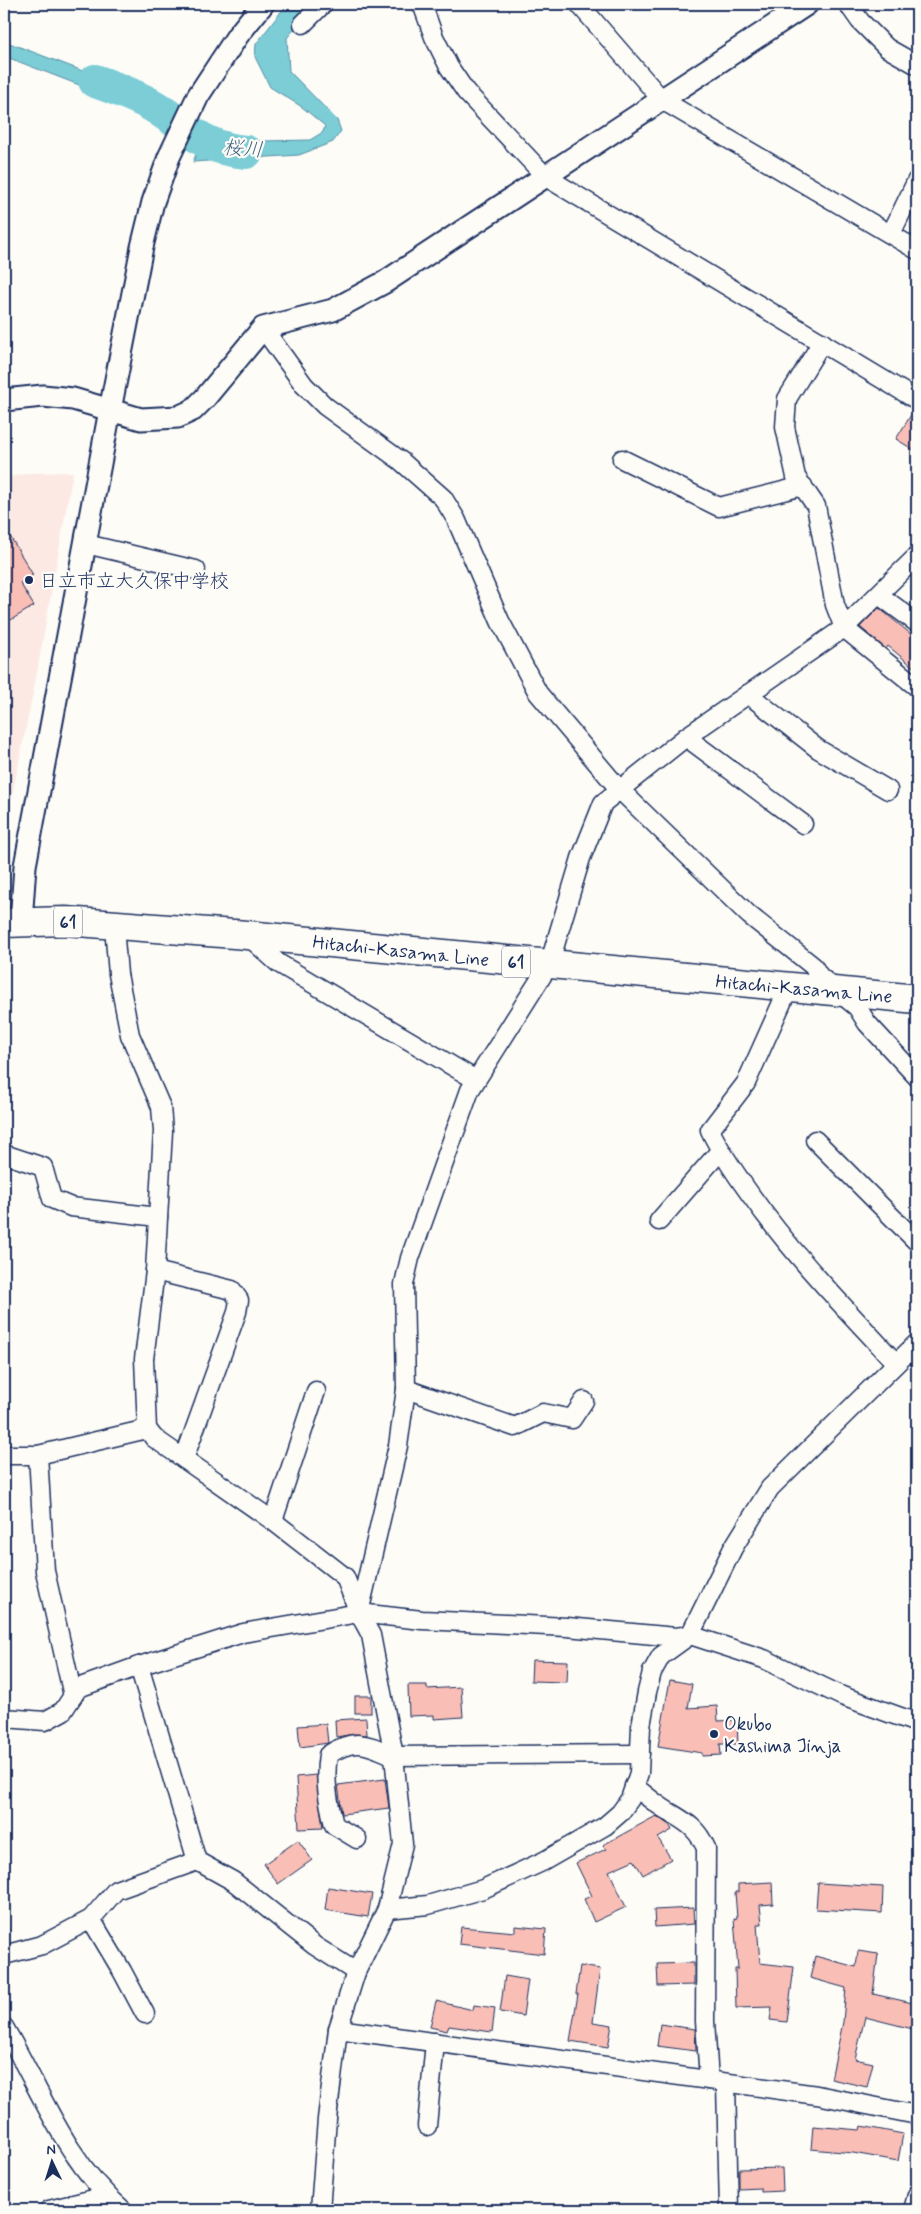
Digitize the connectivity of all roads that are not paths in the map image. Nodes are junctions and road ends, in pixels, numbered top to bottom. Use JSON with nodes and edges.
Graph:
{"nodes":[{"id":1,"x":262,"y":4,"type":"edge"},
{"id":2,"x":323,"y":4,"type":"edge"},
{"id":3,"x":422,"y":4,"type":"edge"},
{"id":4,"x":579,"y":4,"type":"edge"},
{"id":5,"x":807,"y":4,"type":"edge"},
{"id":6,"x":848,"y":4,"type":"edge"},
{"id":7,"x":303,"y":24,"type":"dead end"},
{"id":8,"x":917,"y":65,"type":"edge"},
{"id":9,"x":662,"y":100,"type":"junction"},
{"id":10,"x":546,"y":177,"type":"junction"},
{"id":11,"x":917,"y":180,"type":"edge"},
{"id":12,"x":891,"y":234,"type":"junction"},
{"id":13,"x":917,"y":250,"type":"edge"},
{"id":14,"x":263,"y":328,"type":"junction"},
{"id":15,"x":822,"y":342,"type":"junction"},
{"id":16,"x":4,"y":400,"type":"edge"},
{"id":17,"x":917,"y":400,"type":"edge"},
{"id":18,"x":110,"y":410,"type":"junction"},
{"id":19,"x":622,"y":459,"type":"dead end"},
{"id":20,"x":802,"y":486,"type":"junction"},
{"id":21,"x":86,"y":544,"type":"junction"},
{"id":22,"x":917,"y":556,"type":"edge"},
{"id":23,"x":196,"y":570,"type":"dead end"},
{"id":24,"x":879,"y":595,"type":"junction"},
{"id":25,"x":917,"y":622,"type":"edge"},
{"id":26,"x":844,"y":628,"type":"junction"},
{"id":27,"x":917,"y":687,"type":"edge"},
{"id":28,"x":748,"y":694,"type":"junction"},
{"id":29,"x":686,"y":737,"type":"junction"},
{"id":30,"x":619,"y":789,"type":"junction"},
{"id":31,"x":888,"y":790,"type":"dead end"},
{"id":32,"x":803,"y":824,"type":"dead end"},
{"id":33,"x":12,"y":922,"type":"edge"},
{"id":34,"x":114,"y":927,"type":"junction"},
{"id":35,"x":247,"y":935,"type":"junction"},
{"id":36,"x":549,"y":965,"type":"junction"},
{"id":37,"x":789,"y":987,"type":"junction"},
{"id":38,"x":840,"y":992,"type":"junction"},
{"id":39,"x":917,"y":999,"type":"edge"},
{"id":40,"x":917,"y":1077,"type":"edge"},
{"id":41,"x":476,"y":1080,"type":"junction"},
{"id":42,"x":815,"y":1140,"type":"dead end"},
{"id":43,"x":720,"y":1151,"type":"junction"},
{"id":44,"x":4,"y":1152,"type":"edge"},
{"id":45,"x":158,"y":1217,"type":"junction"},
{"id":46,"x":659,"y":1222,"type":"dead end"},
{"id":47,"x":917,"y":1242,"type":"edge"},
{"id":48,"x":155,"y":1271,"type":"junction"},
{"id":49,"x":917,"y":1343,"type":"edge"},
{"id":50,"x":895,"y":1362,"type":"junction"},
{"id":51,"x":406,"y":1389,"type":"junction"},
{"id":52,"x":316,"y":1391,"type":"dead end"},
{"id":53,"x":584,"y":1401,"type":"dead end"},
{"id":54,"x":147,"y":1429,"type":"junction"},
{"id":55,"x":4,"y":1454,"type":"edge"},
{"id":56,"x":38,"y":1455,"type":"junction"},
{"id":57,"x":184,"y":1459,"type":"junction"},
{"id":58,"x":273,"y":1521,"type":"junction"},
{"id":59,"x":359,"y":1613,"type":"junction"},
{"id":60,"x":690,"y":1635,"type":"junction"},
{"id":61,"x":139,"y":1666,"type":"junction"},
{"id":62,"x":73,"y":1696,"type":"junction"},
{"id":63,"x":4,"y":1718,"type":"edge"},
{"id":64,"x":917,"y":1723,"type":"edge"},
{"id":65,"x":641,"y":1726,"type":"junction"},
{"id":66,"x":613,"y":1754,"type":"junction"},
{"id":67,"x":640,"y":1754,"type":"junction"},
{"id":68,"x":394,"y":1756,"type":"junction"},
{"id":69,"x":634,"y":1786,"type":"junction"},
{"id":70,"x":357,"y":1839,"type":"dead end"},
{"id":71,"x":197,"y":1861,"type":"junction"},
{"id":72,"x":387,"y":1909,"type":"junction"},
{"id":73,"x":91,"y":1919,"type":"junction"},
{"id":74,"x":4,"y":1955,"type":"edge"},
{"id":75,"x":356,"y":1972,"type":"junction"},
{"id":76,"x":145,"y":2014,"type":"dead end"},
{"id":77,"x":4,"y":2027,"type":"edge"},
{"id":78,"x":338,"y":2029,"type":"junction"},
{"id":79,"x":435,"y":2042,"type":"junction"},
{"id":80,"x":718,"y":2082,"type":"junction"},
{"id":81,"x":917,"y":2116,"type":"edge"},
{"id":82,"x":427,"y":2126,"type":"dead end"},
{"id":83,"x":917,"y":2195,"type":"edge"},
{"id":84,"x":106,"y":2196,"type":"junction"},
{"id":85,"x":49,"y":2210,"type":"edge"},
{"id":86,"x":123,"y":2210,"type":"edge"},
{"id":87,"x":320,"y":2210,"type":"edge"},
{"id":88,"x":729,"y":2210,"type":"edge"},
{"id":89,"x":913,"y":2210,"type":"edge"}],
"edges":[{"from":1,"to":18,"type":"street"},
{"from":2,"to":7,"type":"street"},
{"from":3,"to":10,"type":"street"},
{"from":4,"to":9,"type":"street"},
{"from":5,"to":9,"type":"street"},
{"from":6,"to":8,"type":"street"},
{"from":9,"to":10,"type":"street"},
{"from":9,"to":12,"type":"street"},
{"from":10,"to":14,"type":"street"},
{"from":10,"to":15,"type":"street"},
{"from":11,"to":12,"type":"street"},
{"from":12,"to":13,"type":"street"},
{"from":14,"to":18,"type":"street"},
{"from":14,"to":30,"type":"street"},
{"from":15,"to":17,"type":"street"},
{"from":15,"to":20,"type":"street"},
{"from":16,"to":18,"type":"street"},
{"from":18,"to":21,"type":"street"},
{"from":19,"to":20,"type":"street"},
{"from":20,"to":26,"type":"street"},
{"from":21,"to":23,"type":"street"},
{"from":21,"to":33,"type":"street"},
{"from":22,"to":24,"type":"street"},
{"from":24,"to":25,"type":"street"},
{"from":24,"to":26,"type":"street"},
{"from":26,"to":27,"type":"street"},
{"from":26,"to":28,"type":"street"},
{"from":28,"to":29,"type":"street"},
{"from":28,"to":31,"type":"street"},
{"from":29,"to":30,"type":"street"},
{"from":29,"to":32,"type":"street"},
{"from":30,"to":36,"type":"street"},
{"from":30,"to":38,"type":"street"},
{"from":33,"to":34,"type":"main road","name":"Hitachi-Kasama Line","number":"61"},
{"from":34,"to":35,"type":"main road","name":"Hitachi-Kasama Line","number":"61"},
{"from":34,"to":45,"type":"street"},
{"from":35,"to":36,"type":"main road","name":"Hitachi-Kasama Line","number":"61"},
{"from":35,"to":41,"type":"street"},
{"from":36,"to":37,"type":"main road","name":"Hitachi-Kasama Line","number":"61"},
{"from":36,"to":41,"type":"street"},
{"from":37,"to":38,"type":"main road","name":"Hitachi-Kasama Line","number":"61"},
{"from":37,"to":43,"type":"street"},
{"from":38,"to":39,"type":"main road","name":"Hitachi-Kasama Line","number":"61"},
{"from":38,"to":40,"type":"street"},
{"from":41,"to":51,"type":"street"},
{"from":42,"to":47,"type":"street"},
{"from":43,"to":46,"type":"street"},
{"from":43,"to":50,"type":"street"},
{"from":44,"to":45,"type":"street"},
{"from":45,"to":48,"type":"street"},
{"from":48,"to":54,"type":"street"},
{"from":48,"to":57,"type":"street"},
{"from":49,"to":50,"type":"street"},
{"from":50,"to":60,"type":"street"},
{"from":51,"to":53,"type":"street"},
{"from":51,"to":59,"type":"street"},
{"from":52,"to":58,"type":"street"},
{"from":54,"to":56,"type":"street"},
{"from":54,"to":57,"type":"street"},
{"from":55,"to":56,"type":"street"},
{"from":56,"to":62,"type":"street"},
{"from":57,"to":58,"type":"street"},
{"from":58,"to":59,"type":"street"},
{"from":59,"to":60,"type":"street"},
{"from":59,"to":61,"type":"street"},
{"from":59,"to":68,"type":"street"},
{"from":60,"to":64,"type":"street"},
{"from":60,"to":65,"type":"street"},
{"from":61,"to":62,"type":"street"},
{"from":61,"to":71,"type":"street"},
{"from":62,"to":63,"type":"street"},
{"from":65,"to":66,"type":"street"},
{"from":65,"to":67,"type":"street"},
{"from":66,"to":67,"type":"street"},
{"from":66,"to":68,"type":"street"},
{"from":67,"to":69,"type":"street"},
{"from":68,"to":70,"type":"street"},
{"from":68,"to":72,"type":"street"},
{"from":69,"to":72,"type":"street"},
{"from":69,"to":80,"type":"street"},
{"from":71,"to":73,"type":"street"},
{"from":71,"to":75,"type":"street"},
{"from":72,"to":75,"type":"street"},
{"from":73,"to":74,"type":"street"},
{"from":73,"to":76,"type":"street"},
{"from":75,"to":78,"type":"street"},
{"from":77,"to":84,"type":"street"},
{"from":78,"to":79,"type":"street"},
{"from":78,"to":87,"type":"street"},
{"from":79,"to":80,"type":"street"},
{"from":79,"to":82,"type":"street"},
{"from":80,"to":81,"type":"street"},
{"from":80,"to":88,"type":"street"},
{"from":83,"to":89,"type":"street"},
{"from":84,"to":85,"type":"street"},
{"from":84,"to":86,"type":"street"}]}
